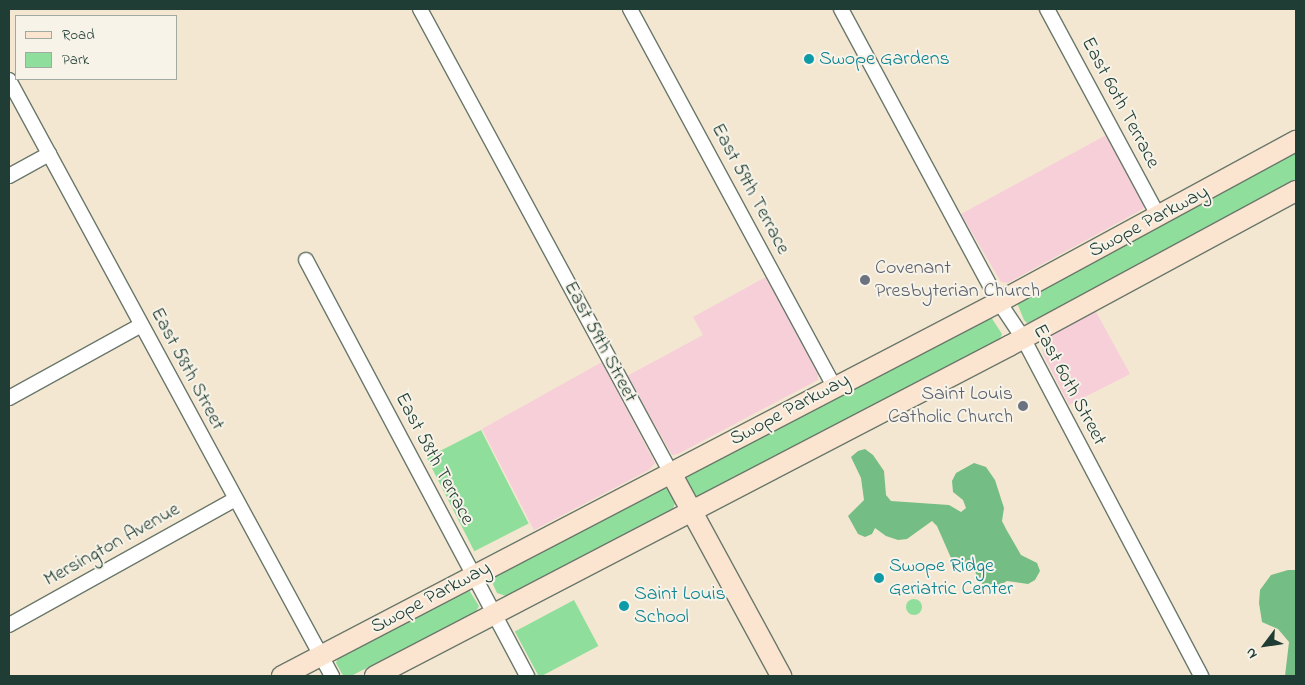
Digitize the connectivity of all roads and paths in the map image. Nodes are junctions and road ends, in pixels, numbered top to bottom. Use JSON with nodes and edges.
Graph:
{"nodes":[{"id":1,"x":420,"y":9,"type":"edge"},
{"id":2,"x":630,"y":9,"type":"edge"},
{"id":3,"x":841,"y":9,"type":"edge"},
{"id":4,"x":1047,"y":9,"type":"edge"},
{"id":5,"x":9,"y":80,"type":"edge"},
{"id":6,"x":1296,"y":141,"type":"edge"},
{"id":7,"x":49,"y":154,"type":"junction"},
{"id":8,"x":9,"y":176,"type":"edge"},
{"id":9,"x":1296,"y":192,"type":"edge"},
{"id":10,"x":1158,"y":217,"type":"junction"},
{"id":11,"x":306,"y":260,"type":"dead end"},
{"id":12,"x":999,"y":302,"type":"junction"},
{"id":13,"x":141,"y":325,"type":"junction"},
{"id":14,"x":1023,"y":338,"type":"junction"},
{"id":15,"x":834,"y":387,"type":"junction"},
{"id":16,"x":9,"y":398,"type":"edge"},
{"id":17,"x":671,"y":473,"type":"junction"},
{"id":18,"x":235,"y":499,"type":"junction"},
{"id":19,"x":692,"y":511,"type":"junction"},
{"id":20,"x":474,"y":576,"type":"junction"},
{"id":21,"x":494,"y":615,"type":"junction"},
{"id":22,"x":9,"y":625,"type":"edge"},
{"id":23,"x":320,"y":656,"type":"junction"},
{"id":24,"x":282,"y":676,"type":"edge"},
{"id":25,"x":332,"y":676,"type":"edge"},
{"id":26,"x":375,"y":676,"type":"edge"},
{"id":27,"x":527,"y":676,"type":"edge"},
{"id":28,"x":781,"y":676,"type":"edge"},
{"id":29,"x":1201,"y":676,"type":"edge"}],
"edges":[{"from":1,"to":17,"type":"street","name":"East 59th Street"},
{"from":2,"to":15,"type":"street","name":"East 59th Terrace"},
{"from":3,"to":12,"type":"street","name":"East 60th Street"},
{"from":4,"to":10,"type":"street","name":"East 60th Terrace"},
{"from":5,"to":7,"type":"street","name":"East 58th Street"},
{"from":6,"to":10,"type":"main road","name":"Swope Parkway"},
{"from":7,"to":8,"type":"street"},
{"from":7,"to":13,"type":"street","name":"East 58th Street"},
{"from":9,"to":14,"type":"main road"},
{"from":10,"to":12,"type":"main road","name":"Swope Parkway"},
{"from":11,"to":20,"type":"street","name":"East 58th Terrace"},
{"from":12,"to":14,"type":"street","name":"East 60th Street"},
{"from":12,"to":15,"type":"main road","name":"Swope Parkway"},
{"from":13,"to":16,"type":"street"},
{"from":13,"to":18,"type":"street","name":"East 58th Street"},
{"from":14,"to":19,"type":"main road"},
{"from":14,"to":29,"type":"street","name":"East 60th Street"},
{"from":15,"to":17,"type":"main road","name":"Swope Parkway"},
{"from":17,"to":19,"type":"main road","name":"East 59th Street"},
{"from":17,"to":20,"type":"main road","name":"Swope Parkway"},
{"from":18,"to":22,"type":"street","name":"Mersington Avenue"},
{"from":18,"to":23,"type":"street","name":"East 58th Street"},
{"from":19,"to":21,"type":"main road"},
{"from":19,"to":28,"type":"main road","name":"East 59th Street"},
{"from":20,"to":21,"type":"street","name":"East 58th Terrace"},
{"from":20,"to":23,"type":"main road","name":"Swope Parkway"},
{"from":21,"to":26,"type":"main road"},
{"from":21,"to":27,"type":"street","name":"East 58th Terrace"},
{"from":23,"to":24,"type":"main road","name":"Swope Parkway"},
{"from":23,"to":25,"type":"street","name":"East 58th Street"}]}
